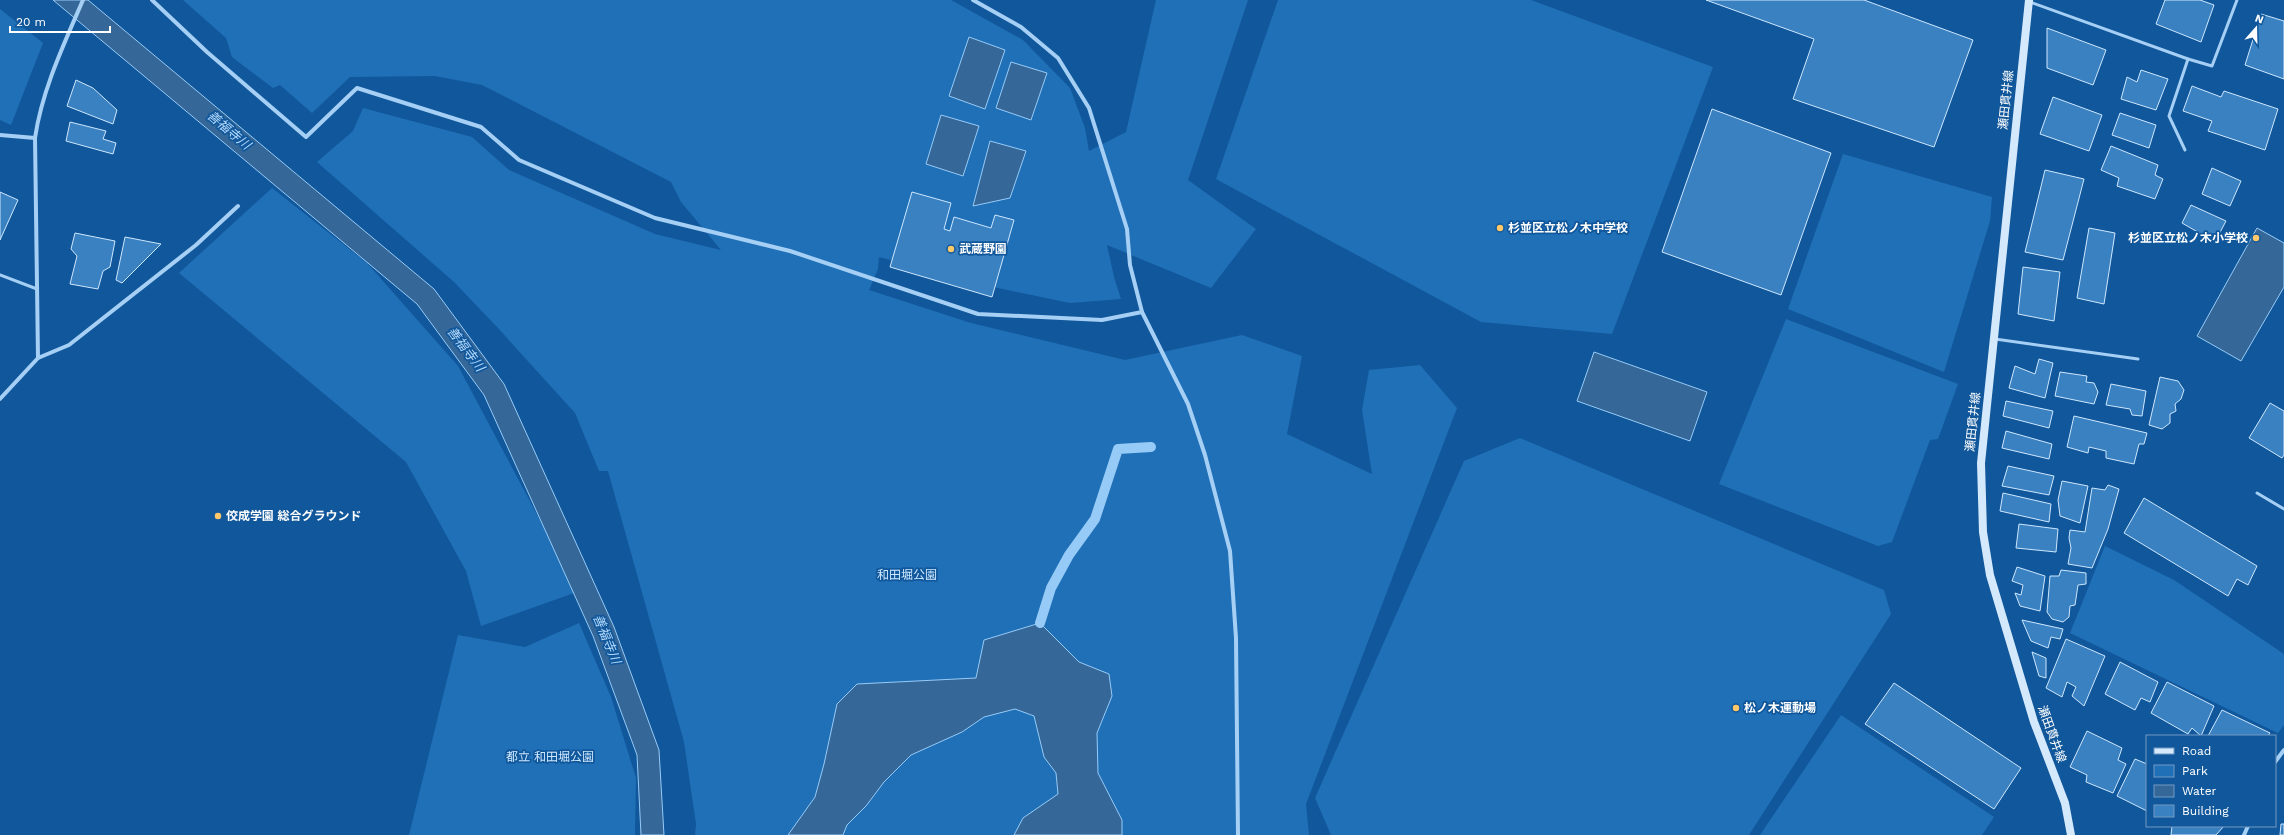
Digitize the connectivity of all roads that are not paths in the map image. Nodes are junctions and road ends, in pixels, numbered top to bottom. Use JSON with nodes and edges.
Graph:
{"nodes":[{"id":1,"x":83,"y":0,"type":"edge"},
{"id":2,"x":152,"y":0,"type":"edge"},
{"id":3,"x":973,"y":0,"type":"edge"},
{"id":4,"x":2236,"y":0,"type":"edge"},
{"id":5,"x":2029,"y":1,"type":"edge"},
{"id":6,"x":2188,"y":59,"type":"junction"},
{"id":7,"x":0,"y":135,"type":"edge"},
{"id":8,"x":35,"y":138,"type":"junction"},
{"id":9,"x":2185,"y":150,"type":"dead end"},
{"id":10,"x":238,"y":206,"type":"dead end"},
{"id":11,"x":0,"y":275,"type":"edge"},
{"id":12,"x":37,"y":289,"type":"junction"},
{"id":13,"x":1142,"y":312,"type":"junction"},
{"id":14,"x":1994,"y":338,"type":"junction"},
{"id":15,"x":38,"y":358,"type":"junction"},
{"id":16,"x":2138,"y":359,"type":"dead end"},
{"id":17,"x":0,"y":399,"type":"edge"},
{"id":18,"x":2257,"y":493,"type":"dead end"},
{"id":19,"x":2284,"y":509,"type":"edge"},
{"id":20,"x":2284,"y":750,"type":"edge"},
{"id":21,"x":2276,"y":761,"type":"edge"},
{"id":22,"x":1238,"y":835,"type":"edge"},
{"id":23,"x":2071,"y":835,"type":"edge"}],
"edges":[{"from":1,"to":8,"type":"street"},
{"from":2,"to":13,"type":"street"},
{"from":3,"to":13,"type":"street"},
{"from":4,"to":6,"type":"lane"},
{"from":5,"to":6,"type":"lane"},
{"from":5,"to":14,"type":"main road","name":"瀬田貫井線"},
{"from":6,"to":9,"type":"lane"},
{"from":7,"to":8,"type":"street"},
{"from":8,"to":12,"type":"street"},
{"from":10,"to":15,"type":"street"},
{"from":11,"to":12,"type":"lane"},
{"from":12,"to":15,"type":"street"},
{"from":13,"to":22,"type":"street"},
{"from":14,"to":16,"type":"lane"},
{"from":14,"to":23,"type":"main road","name":"瀬田貫井線"},
{"from":15,"to":17,"type":"street"},
{"from":18,"to":19,"type":"lane"},
{"from":20,"to":21,"type":"street"}]}
